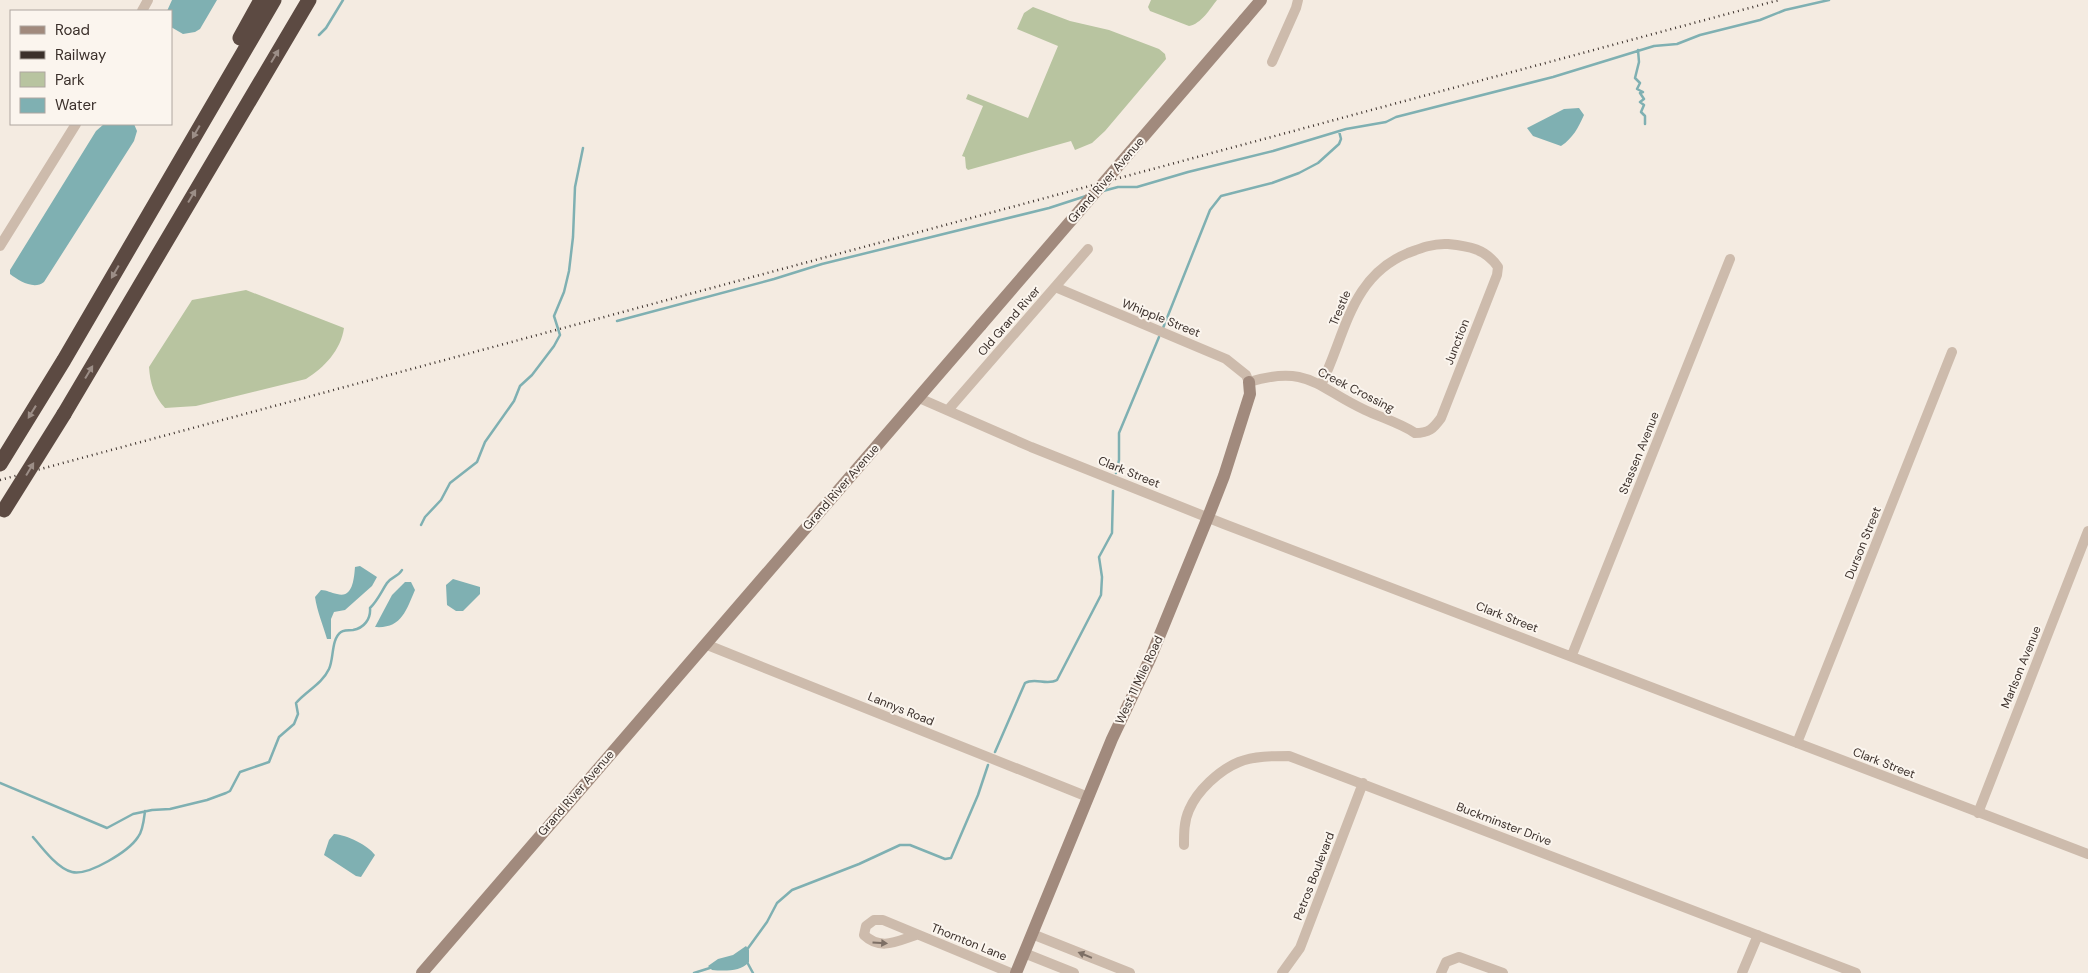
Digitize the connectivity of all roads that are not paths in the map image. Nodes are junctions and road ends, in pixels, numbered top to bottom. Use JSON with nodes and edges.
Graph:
{"nodes":[{"id":1,"x":261,"y":0,"type":"edge"},
{"id":2,"x":274,"y":0,"type":"edge"},
{"id":3,"x":308,"y":0,"type":"edge"},
{"id":4,"x":1261,"y":0,"type":"edge"},
{"id":5,"x":1298,"y":0,"type":"edge"},
{"id":6,"x":1272,"y":62,"type":"dead end"},
{"id":7,"x":206,"y":114,"type":"junction"},
{"id":8,"x":75,"y":125,"type":"edge"},
{"id":9,"x":0,"y":246,"type":"edge"},
{"id":10,"x":1088,"y":249,"type":"dead end"},
{"id":11,"x":1486,"y":255,"type":"joint"},
{"id":12,"x":1730,"y":259,"type":"dead end"},
{"id":13,"x":1055,"y":287,"type":"junction"},
{"id":14,"x":1952,"y":352,"type":"dead end"},
{"id":15,"x":1250,"y":382,"type":"junction"},
{"id":16,"x":1321,"y":385,"type":"junction"},
{"id":17,"x":919,"y":398,"type":"junction"},
{"id":18,"x":948,"y":410,"type":"junction"},
{"id":19,"x":1421,"y":433,"type":"joint"},
{"id":20,"x":0,"y":464,"type":"edge"},
{"id":21,"x":2,"y":514,"type":"edge"},
{"id":22,"x":1208,"y":517,"type":"junction"},
{"id":23,"x":2088,"y":531,"type":"edge"},
{"id":24,"x":705,"y":644,"type":"junction"},
{"id":25,"x":1572,"y":656,"type":"junction"},
{"id":26,"x":1797,"y":743,"type":"junction"},
{"id":27,"x":1363,"y":783,"type":"junction"},
{"id":28,"x":1088,"y":797,"type":"junction"},
{"id":29,"x":1978,"y":813,"type":"junction"},
{"id":30,"x":1184,"y":845,"type":"dead end"},
{"id":31,"x":2088,"y":854,"type":"edge"},
{"id":32,"x":1032,"y":934,"type":"junction"},
{"id":33,"x":916,"y":935,"type":"dead end"},
{"id":34,"x":1758,"y":935,"type":"junction"},
{"id":35,"x":1024,"y":953,"type":"junction"},
{"id":36,"x":1110,"y":969,"type":"edge"},
{"id":37,"x":422,"y":973,"type":"edge"},
{"id":38,"x":1012,"y":973,"type":"edge"},
{"id":39,"x":1016,"y":973,"type":"edge"},
{"id":40,"x":1074,"y":973,"type":"edge"},
{"id":41,"x":1130,"y":973,"type":"edge"},
{"id":42,"x":1282,"y":973,"type":"edge"},
{"id":43,"x":1441,"y":973,"type":"edge"},
{"id":44,"x":1503,"y":973,"type":"edge"},
{"id":45,"x":1742,"y":973,"type":"edge"},
{"id":46,"x":1856,"y":973,"type":"edge"}],
"edges":[{"from":1,"to":7,"type":"highway"},
{"from":2,"to":7,"type":"highway"},
{"from":21,"to":3,"type":"highway","one_way":true,"bridge":true},
{"from":4,"to":17,"type":"main road","name":"Grand River Avenue","bridge":true},
{"from":5,"to":6,"type":"street"},
{"from":7,"to":20,"type":"highway","one_way":true},
{"from":8,"to":9,"type":"street"},
{"from":10,"to":13,"type":"street","name":"Old Grand River"},
{"from":11,"to":16,"type":"street","name":"Trestle"},
{"from":11,"to":19,"type":"street","name":"Junction"},
{"from":12,"to":25,"type":"street","name":"Stassen Avenue"},
{"from":13,"to":15,"type":"street","name":"Whipple Street"},
{"from":13,"to":18,"type":"street","name":"Old Grand River"},
{"from":14,"to":26,"type":"street","name":"Durson Street"},
{"from":15,"to":16,"type":"street","name":"Creek Crossing"},
{"from":15,"to":22,"type":"main road","name":"West 11 Mile Road"},
{"from":16,"to":19,"type":"street","name":"Creek Crossing"},
{"from":17,"to":18,"type":"street","name":"Clark Street"},
{"from":17,"to":24,"type":"main road","name":"Grand River Avenue"},
{"from":18,"to":22,"type":"street","name":"Clark Street"},
{"from":22,"to":25,"type":"street","name":"Clark Street"},
{"from":22,"to":28,"type":"main road","name":"West 11 Mile Road"},
{"from":23,"to":29,"type":"street","name":"Marlson Avenue"},
{"from":24,"to":28,"type":"street","name":"Lannys Road"},
{"from":24,"to":37,"type":"main road","name":"Grand River Avenue"},
{"from":25,"to":26,"type":"street","name":"Clark Street"},
{"from":26,"to":29,"type":"street","name":"Clark Street"},
{"from":27,"to":30,"type":"street","name":"Buckminster Drive"},
{"from":27,"to":34,"type":"street","name":"Buckminster Drive"},
{"from":27,"to":42,"type":"street","name":"Petros Boulevard"},
{"from":28,"to":32,"type":"main road","name":"West 11 Mile Road"},
{"from":29,"to":31,"type":"street","name":"Clark Street"},
{"from":32,"to":35,"type":"main road","name":"West 11 Mile Road"},
{"from":36,"to":32,"type":"street","one_way":true},
{"from":33,"to":38,"type":"street","name":"Thornton Lane"},
{"from":34,"to":45,"type":"street"},
{"from":34,"to":46,"type":"street","name":"Buckminster Drive"},
{"from":35,"to":39,"type":"main road","name":"West 11 Mile Road"},
{"from":35,"to":40,"type":"street"},
{"from":36,"to":41,"type":"street"},
{"from":43,"to":44,"type":"street"}]}
